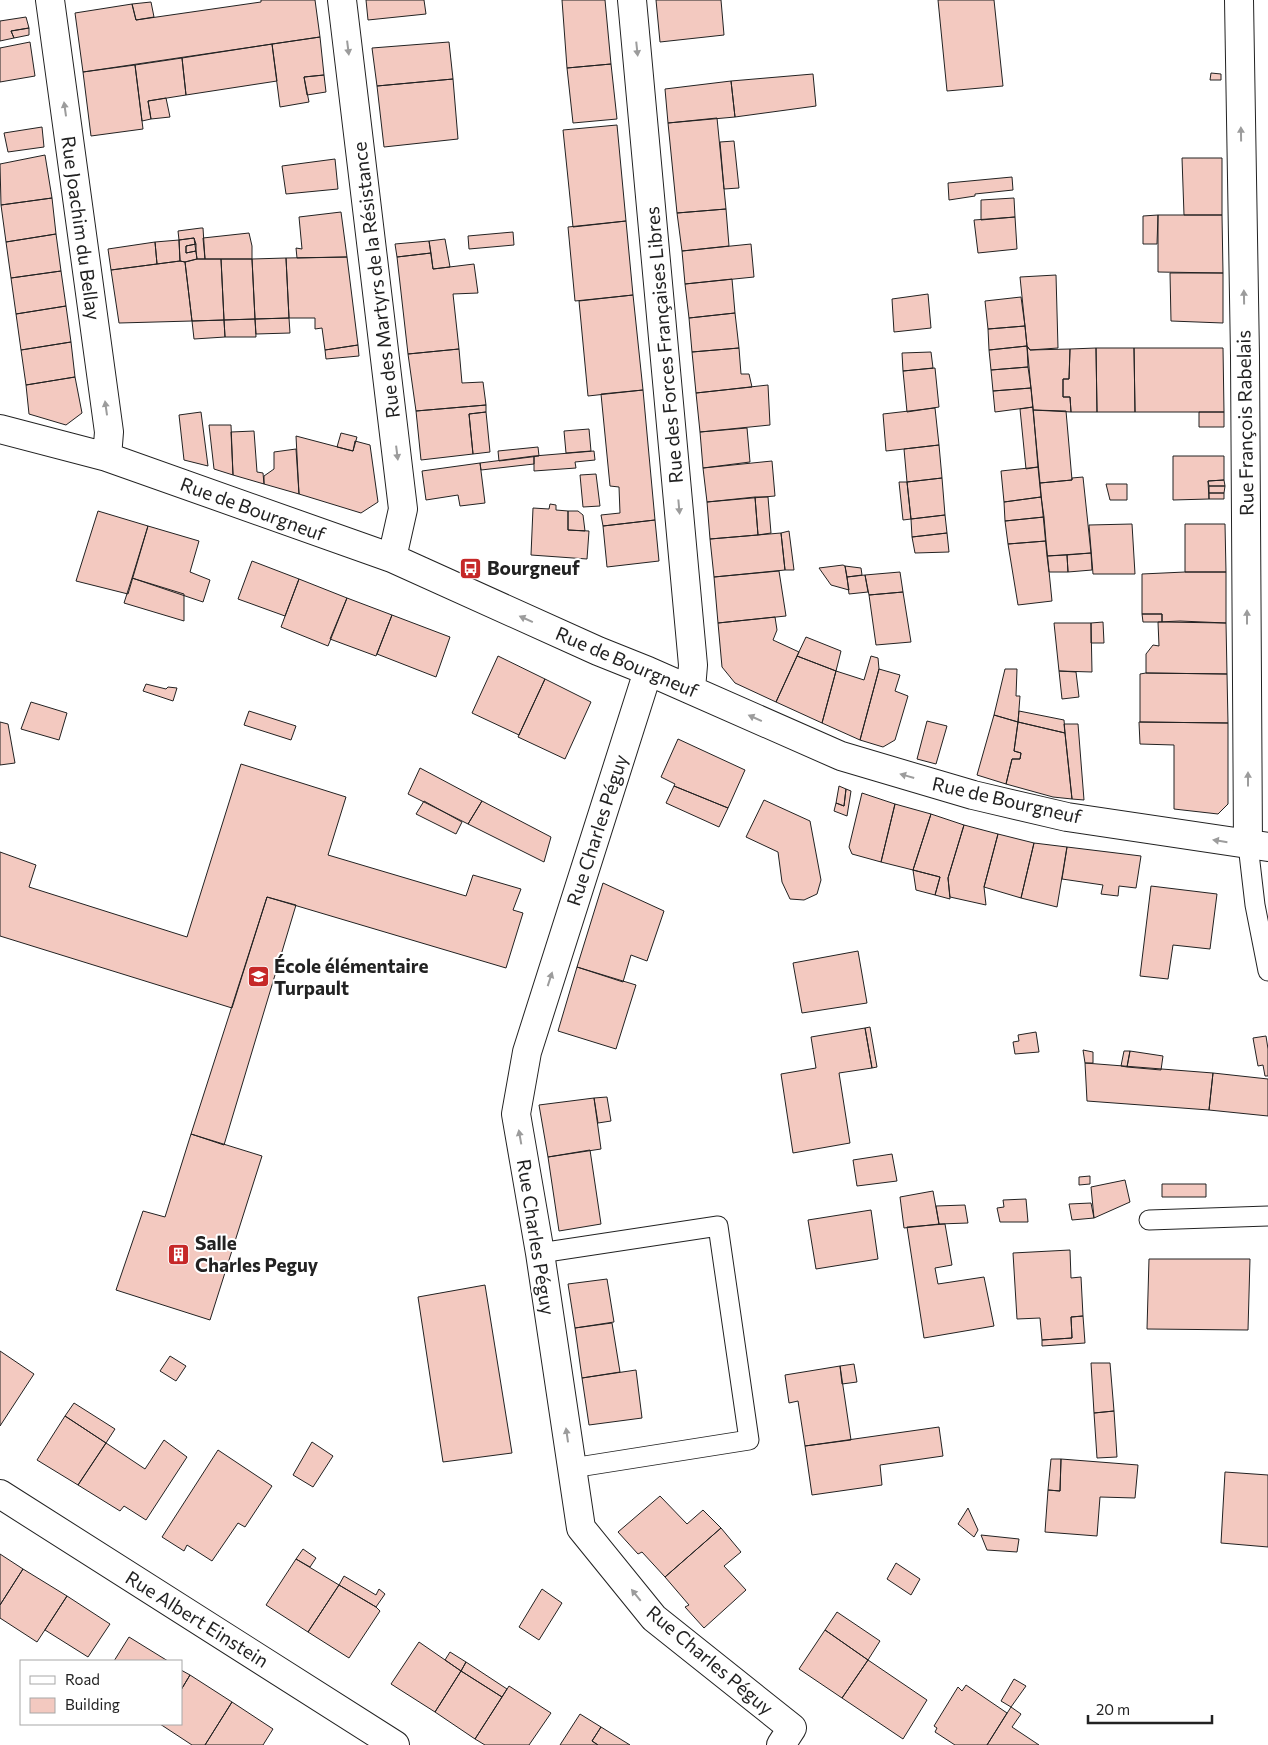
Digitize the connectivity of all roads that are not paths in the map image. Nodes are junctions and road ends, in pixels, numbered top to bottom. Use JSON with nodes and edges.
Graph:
{"nodes":[{"id":1,"x":50,"y":0,"type":"edge"},
{"id":2,"x":342,"y":0,"type":"edge"},
{"id":3,"x":632,"y":0,"type":"edge"},
{"id":4,"x":1239,"y":0,"type":"edge"},
{"id":5,"x":1256,"y":357,"type":"edge"},
{"id":6,"x":0,"y":429,"type":"edge"},
{"id":7,"x":107,"y":457,"type":"junction"},
{"id":8,"x":392,"y":558,"type":"junction"},
{"id":9,"x":648,"y":671,"type":"junction"},
{"id":10,"x":691,"y":689,"type":"junction"},
{"id":11,"x":1258,"y":846,"type":"edge"},
{"id":12,"x":1268,"y":971,"type":"edge"},
{"id":13,"x":1268,"y":1216,"type":"edge"},
{"id":14,"x":1149,"y":1220,"type":"dead end"},
{"id":15,"x":540,"y":1252,"type":"junction"},
{"id":16,"x":572,"y":1468,"type":"junction"},
{"id":17,"x":0,"y":1494,"type":"edge"},
{"id":18,"x":787,"y":1737,"type":"edge"},
{"id":19,"x":395,"y":1745,"type":"edge"}],
"edges":[{"from":7,"to":1,"type":"street","name":"Rue Joachim du Bellay","one_way":true},
{"from":2,"to":8,"type":"street","name":"Rue des Martyrs de la Résistance","one_way":true},
{"from":3,"to":10,"type":"street","name":"Rue des Forces Françaises Libres","one_way":true},
{"from":5,"to":4,"type":"street","name":"Rue François Rabelais","one_way":true},
{"from":11,"to":5,"type":"street","name":"Rue François Rabelais","one_way":true},
{"from":6,"to":7,"type":"street","name":"Rue de Bourgneuf"},
{"from":7,"to":8,"type":"street","name":"Rue de Bourgneuf"},
{"from":9,"to":8,"type":"street","name":"Rue de Bourgneuf","one_way":true},
{"from":9,"to":10,"type":"street","name":"Rue de Bourgneuf"},
{"from":15,"to":9,"type":"street","name":"Rue Charles Péguy","one_way":true},
{"from":11,"to":10,"type":"street","name":"Rue de Bourgneuf","one_way":true},
{"from":11,"to":12,"type":"lane"},
{"from":13,"to":14,"type":"lane"},
{"from":16,"to":15,"type":"street","name":"Rue Charles Péguy","one_way":true},
{"from":15,"to":16,"type":"lane"},
{"from":18,"to":16,"type":"street","name":"Rue Charles Péguy","one_way":true},
{"from":17,"to":19,"type":"street","name":"Rue Albert Einstein"}]}
